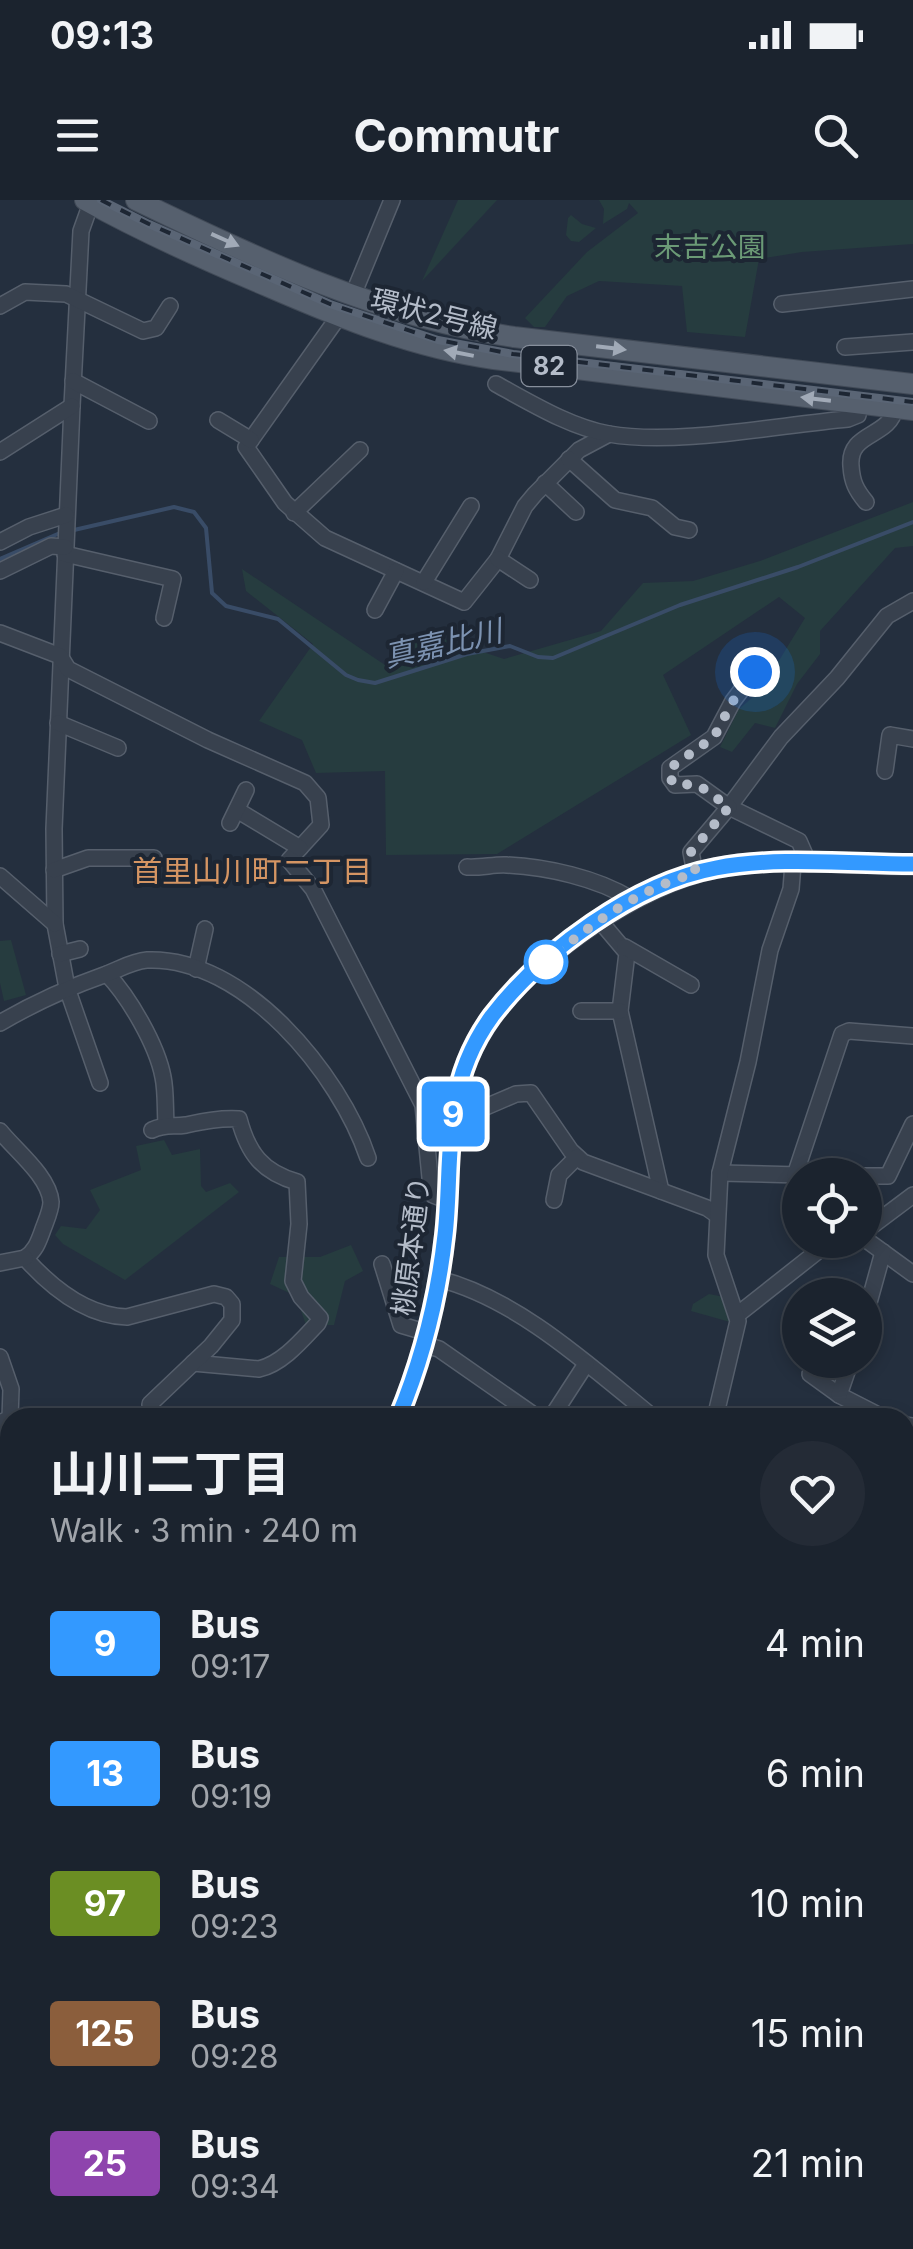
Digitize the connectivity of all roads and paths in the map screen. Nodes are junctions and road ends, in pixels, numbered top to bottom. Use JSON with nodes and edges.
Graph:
{"nodes":[{"id":1,"x":136,"y":200,"type":"edge"},
{"id":2,"x":392,"y":200,"type":"edge"},
{"id":3,"x":88,"y":202,"type":"edge"},
{"id":4,"x":913,"y":289,"type":"edge"},
{"id":5,"x":353,"y":295,"type":"junction"},
{"id":6,"x":77,"y":300,"type":"junction"},
{"id":7,"x":782,"y":304,"type":"dead end"},
{"id":8,"x":0,"y":306,"type":"edge"},
{"id":9,"x":170,"y":306,"type":"dead end"},
{"id":10,"x":339,"y":316,"type":"junction"},
{"id":11,"x":913,"y":342,"type":"edge"},
{"id":12,"x":845,"y":347,"type":"dead end"},
{"id":13,"x":73,"y":380,"type":"junction"},
{"id":14,"x":496,"y":384,"type":"dead end"},
{"id":15,"x":913,"y":384,"type":"edge"},
{"id":16,"x":860,"y":404,"type":"junction"},
{"id":17,"x":72,"y":406,"type":"junction"},
{"id":18,"x":904,"y":409,"type":"edge"},
{"id":19,"x":218,"y":420,"type":"dead end"},
{"id":20,"x":149,"y":421,"type":"dead end"},
{"id":21,"x":609,"y":434,"type":"junction"},
{"id":22,"x":251,"y":440,"type":"junction"},
{"id":23,"x":360,"y":450,"type":"dead end"},
{"id":24,"x":0,"y":452,"type":"edge"},
{"id":25,"x":326,"y":457,"type":"dead end"},
{"id":26,"x":569,"y":459,"type":"junction"},
{"id":27,"x":338,"y":470,"type":"junction"},
{"id":28,"x":545,"y":483,"type":"junction"},
{"id":29,"x":866,"y":502,"type":"dead end"},
{"id":30,"x":470,"y":506,"type":"dead end"},
{"id":31,"x":576,"y":512,"type":"dead end"},
{"id":32,"x":294,"y":513,"type":"junction"},
{"id":33,"x":66,"y":519,"type":"junction"},
{"id":34,"x":689,"y":530,"type":"dead end"},
{"id":35,"x":0,"y":542,"type":"edge"},
{"id":36,"x":65,"y":548,"type":"junction"},
{"id":37,"x":498,"y":560,"type":"junction"},
{"id":38,"x":0,"y":570,"type":"edge"},
{"id":39,"x":396,"y":570,"type":"junction"},
{"id":40,"x":530,"y":580,"type":"dead end"},
{"id":41,"x":424,"y":582,"type":"junction"},
{"id":42,"x":913,"y":602,"type":"edge"},
{"id":43,"x":375,"y":610,"type":"dead end"},
{"id":44,"x":164,"y":618,"type":"dead end"},
{"id":45,"x":0,"y":633,"type":"edge"},
{"id":46,"x":60,"y":656,"type":"junction"},
{"id":47,"x":755,"y":672,"type":"dead end"},
{"id":48,"x":58,"y":723,"type":"junction"},
{"id":49,"x":913,"y":739,"type":"edge"},
{"id":50,"x":118,"y":748,"type":"dead end"},
{"id":51,"x":884,"y":771,"type":"dead end"},
{"id":52,"x":246,"y":790,"type":"dead end"},
{"id":53,"x":729,"y":807,"type":"junction"},
{"id":54,"x":300,"y":848,"type":"junction"},
{"id":55,"x":154,"y":858,"type":"dead end"},
{"id":56,"x":801,"y":864,"type":"junction"},
{"id":57,"x":913,"y":864,"type":"edge"},
{"id":58,"x":467,"y":867,"type":"dead end"},
{"id":59,"x":54,"y":870,"type":"junction"},
{"id":60,"x":696,"y":873,"type":"junction"},
{"id":61,"x":0,"y":876,"type":"edge"},
{"id":62,"x":631,"y":899,"type":"junction"},
{"id":63,"x":600,"y":921,"type":"junction"},
{"id":64,"x":55,"y":924,"type":"junction"},
{"id":65,"x":205,"y":929,"type":"dead end"},
{"id":66,"x":625,"y":947,"type":"junction"},
{"id":67,"x":80,"y":950,"type":"dead end"},
{"id":68,"x":60,"y":954,"type":"junction"},
{"id":69,"x":196,"y":969,"type":"junction"},
{"id":70,"x":107,"y":974,"type":"junction"},
{"id":71,"x":691,"y":984,"type":"dead end"},
{"id":72,"x":67,"y":988,"type":"junction"},
{"id":73,"x":620,"y":1011,"type":"junction"},
{"id":74,"x":581,"y":1012,"type":"dead end"},
{"id":75,"x":0,"y":1023,"type":"edge"},
{"id":76,"x":913,"y":1036,"type":"edge"},
{"id":77,"x":100,"y":1083,"type":"dead end"},
{"id":78,"x":913,"y":1124,"type":"edge"},
{"id":79,"x":0,"y":1131,"type":"edge"},
{"id":80,"x":479,"y":1136,"type":"dead end"},
{"id":81,"x":368,"y":1158,"type":"dead end"},
{"id":82,"x":577,"y":1158,"type":"junction"},
{"id":83,"x":802,"y":1158,"type":"edge"},
{"id":84,"x":720,"y":1173,"type":"junction"},
{"id":85,"x":782,"y":1175,"type":"edge"},
{"id":86,"x":882,"y":1176,"type":"edge"},
{"id":87,"x":888,"y":1176,"type":"junction"},
{"id":88,"x":661,"y":1191,"type":"junction"},
{"id":89,"x":912,"y":1196,"type":"edge"},
{"id":90,"x":554,"y":1200,"type":"dead end"},
{"id":91,"x":448,"y":1202,"type":"junction"},
{"id":92,"x":717,"y":1215,"type":"junction"},
{"id":93,"x":882,"y":1218,"type":"edge"},
{"id":94,"x":883,"y":1252,"type":"joint"},
{"id":95,"x":25,"y":1258,"type":"junction"},
{"id":96,"x":809,"y":1258,"type":"edge"},
{"id":97,"x":0,"y":1263,"type":"edge"},
{"id":98,"x":382,"y":1264,"type":"dead end"},
{"id":99,"x":913,"y":1274,"type":"edge"},
{"id":100,"x":876,"y":1278,"type":"edge"},
{"id":101,"x":439,"y":1280,"type":"junction"},
{"id":102,"x":737,"y":1315,"type":"junction"},
{"id":103,"x":426,"y":1339,"type":"junction"},
{"id":104,"x":0,"y":1357,"type":"edge"},
{"id":105,"x":193,"y":1363,"type":"junction"},
{"id":106,"x":586,"y":1364,"type":"junction"},
{"id":107,"x":816,"y":1378,"type":"edge"},
{"id":108,"x":844,"y":1378,"type":"edge"},
{"id":109,"x":839,"y":1395,"type":"junction"},
{"id":110,"x":10,"y":1408,"type":"edge"},
{"id":111,"x":151,"y":1408,"type":"edge"},
{"id":112,"x":402,"y":1408,"type":"edge"},
{"id":113,"x":524,"y":1408,"type":"edge"},
{"id":114,"x":558,"y":1408,"type":"edge"},
{"id":115,"x":641,"y":1408,"type":"edge"},
{"id":116,"x":717,"y":1408,"type":"edge"},
{"id":117,"x":864,"y":1408,"type":"edge"}],
"edges":[{"from":1,"to":5,"type":"main road","name":"環状2号線","number":"82","one_way":true},
{"from":2,"to":5,"type":"street"},
{"from":3,"to":6,"type":"street"},
{"from":3,"to":10,"type":"main road","name":"環状2号線","number":"82"},
{"from":4,"to":7,"type":"street"},
{"from":5,"to":15,"type":"main road","name":"環状2号線","number":"82","one_way":true},
{"from":6,"to":8,"type":"street"},
{"from":6,"to":9,"type":"street"},
{"from":6,"to":13,"type":"street"},
{"from":16,"to":10,"type":"main road","name":"環状2号線","number":"82","one_way":true},
{"from":10,"to":22,"type":"street"},
{"from":11,"to":12,"type":"street"},
{"from":13,"to":17,"type":"street"},
{"from":13,"to":20,"type":"street"},
{"from":14,"to":21,"type":"street"},
{"from":16,"to":18,"type":"main road","name":"環状2号線","number":"82"},
{"from":16,"to":21,"type":"street"},
{"from":17,"to":24,"type":"street"},
{"from":17,"to":33,"type":"street"},
{"from":18,"to":29,"type":"street"},
{"from":19,"to":22,"type":"street"},
{"from":21,"to":26,"type":"street"},
{"from":22,"to":32,"type":"street"},
{"from":23,"to":27,"type":"street"},
{"from":25,"to":27,"type":"street"},
{"from":26,"to":28,"type":"street"},
{"from":26,"to":34,"type":"street"},
{"from":27,"to":32,"type":"street"},
{"from":28,"to":31,"type":"street"},
{"from":28,"to":37,"type":"street"},
{"from":30,"to":41,"type":"street"},
{"from":32,"to":39,"type":"street"},
{"from":33,"to":35,"type":"street"},
{"from":33,"to":36,"type":"street"},
{"from":36,"to":38,"type":"street"},
{"from":36,"to":44,"type":"street"},
{"from":36,"to":46,"type":"street"},
{"from":37,"to":40,"type":"street"},
{"from":37,"to":41,"type":"street"},
{"from":39,"to":41,"type":"street"},
{"from":39,"to":43,"type":"street"},
{"from":42,"to":53,"type":"street"},
{"from":45,"to":46,"type":"street"},
{"from":46,"to":48,"type":"street"},
{"from":46,"to":54,"type":"street"},
{"from":47,"to":53,"type":"street"},
{"from":48,"to":50,"type":"street"},
{"from":48,"to":59,"type":"street"},
{"from":49,"to":51,"type":"street"},
{"from":52,"to":54,"type":"street"},
{"from":53,"to":56,"type":"street"},
{"from":53,"to":60,"type":"street"},
{"from":54,"to":91,"type":"street"},
{"from":55,"to":59,"type":"street"},
{"from":56,"to":57,"type":"main road","name":"桃原本通り"},
{"from":56,"to":60,"type":"main road","name":"桃原本通り"},
{"from":56,"to":84,"type":"street"},
{"from":58,"to":62,"type":"street"},
{"from":59,"to":64,"type":"street"},
{"from":60,"to":62,"type":"main road","name":"桃原本通り"},
{"from":61,"to":64,"type":"street"},
{"from":62,"to":63,"type":"main road","name":"桃原本通り"},
{"from":63,"to":66,"type":"street"},
{"from":63,"to":91,"type":"main road","name":"桃原本通り"},
{"from":64,"to":68,"type":"street"},
{"from":65,"to":69,"type":"street"},
{"from":66,"to":71,"type":"street"},
{"from":66,"to":73,"type":"street"},
{"from":67,"to":68,"type":"street"},
{"from":68,"to":72,"type":"street"},
{"from":69,"to":70,"type":"street"},
{"from":69,"to":81,"type":"street"},
{"from":70,"to":72,"type":"street"},
{"from":70,"to":105,"type":"street"},
{"from":72,"to":75,"type":"street"},
{"from":72,"to":77,"type":"street"},
{"from":73,"to":74,"type":"street"},
{"from":73,"to":88,"type":"street"},
{"from":76,"to":83,"type":"street"},
{"from":78,"to":87,"type":"street"},
{"from":79,"to":95,"type":"street"},
{"from":80,"to":82,"type":"street"},
{"from":82,"to":88,"type":"street"},
{"from":82,"to":90,"type":"street"},
{"from":84,"to":85,"type":"street"},
{"from":84,"to":92,"type":"street"},
{"from":86,"to":87,"type":"street"},
{"from":87,"to":89,"type":"street"},
{"from":88,"to":92,"type":"street"},
{"from":89,"to":93,"type":"street"},
{"from":91,"to":101,"type":"main road","name":"桃原本通り"},
{"from":92,"to":102,"type":"street"},
{"from":94,"to":99,"type":"street"},
{"from":94,"to":100,"type":"street"},
{"from":95,"to":97,"type":"street"},
{"from":95,"to":105,"type":"street"},
{"from":96,"to":102,"type":"street"},
{"from":98,"to":103,"type":"street"},
{"from":101,"to":103,"type":"main road","name":"桃原本通り"},
{"from":101,"to":106,"type":"street"},
{"from":102,"to":116,"type":"street"},
{"from":103,"to":112,"type":"main road","name":"桃原本通り"},
{"from":103,"to":113,"type":"street"},
{"from":104,"to":110,"type":"street"},
{"from":105,"to":111,"type":"street"},
{"from":106,"to":114,"type":"street"},
{"from":106,"to":115,"type":"street"},
{"from":107,"to":109,"type":"street"},
{"from":108,"to":109,"type":"street"},
{"from":109,"to":117,"type":"street"}]}
